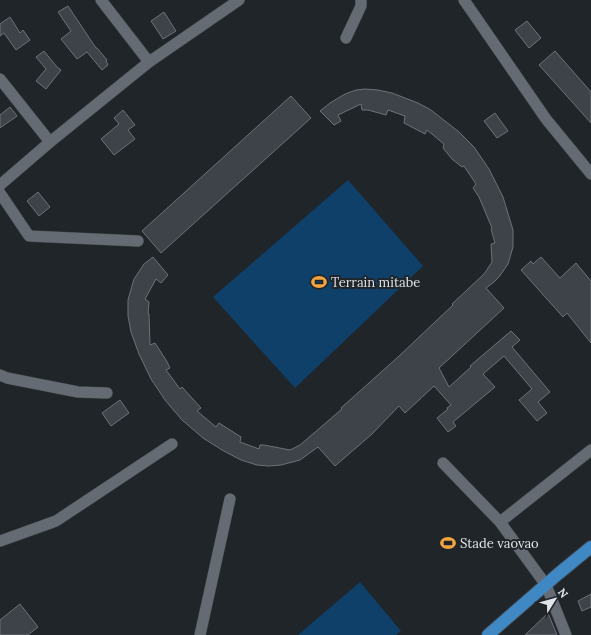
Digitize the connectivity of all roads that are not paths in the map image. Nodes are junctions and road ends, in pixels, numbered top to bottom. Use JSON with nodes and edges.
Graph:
{"nodes":[{"id":1,"x":101,"y":0,"type":"edge"},
{"id":2,"x":239,"y":0,"type":"edge"},
{"id":3,"x":361,"y":0,"type":"edge"},
{"id":4,"x":464,"y":0,"type":"edge"},
{"id":5,"x":346,"y":38,"type":"dead end"},
{"id":6,"x":149,"y":62,"type":"junction"},
{"id":7,"x":0,"y":79,"type":"edge"},
{"id":8,"x":50,"y":142,"type":"junction"},
{"id":9,"x":591,"y":174,"type":"edge"},
{"id":10,"x":0,"y":185,"type":"edge"},
{"id":11,"x":0,"y":193,"type":"edge"},
{"id":12,"x":138,"y":241,"type":"dead end"},
{"id":13,"x":0,"y":375,"type":"edge"},
{"id":14,"x":107,"y":393,"type":"dead end"},
{"id":15,"x":172,"y":444,"type":"dead end"},
{"id":16,"x":591,"y":450,"type":"edge"},
{"id":17,"x":444,"y":462,"type":"dead end"},
{"id":18,"x":230,"y":499,"type":"dead end"},
{"id":19,"x":500,"y":522,"type":"junction"},
{"id":20,"x":0,"y":541,"type":"edge"},
{"id":21,"x":591,"y":547,"type":"edge"},
{"id":22,"x":546,"y":585,"type":"junction"},
{"id":23,"x":200,"y":635,"type":"edge"},
{"id":24,"x":488,"y":635,"type":"edge"},
{"id":25,"x":566,"y":635,"type":"edge"}],
"edges":[{"from":1,"to":6,"type":"street"},
{"from":2,"to":6,"type":"street"},
{"from":3,"to":5,"type":"street"},
{"from":4,"to":9,"type":"street"},
{"from":6,"to":8,"type":"street"},
{"from":7,"to":8,"type":"street"},
{"from":8,"to":10,"type":"street"},
{"from":11,"to":12,"type":"street"},
{"from":13,"to":14,"type":"street"},
{"from":15,"to":20,"type":"street"},
{"from":16,"to":19,"type":"street"},
{"from":17,"to":19,"type":"street"},
{"from":18,"to":23,"type":"street"},
{"from":19,"to":22,"type":"street"},
{"from":21,"to":22,"type":"main road"},
{"from":22,"to":24,"type":"main road"},
{"from":22,"to":25,"type":"street"}]}
